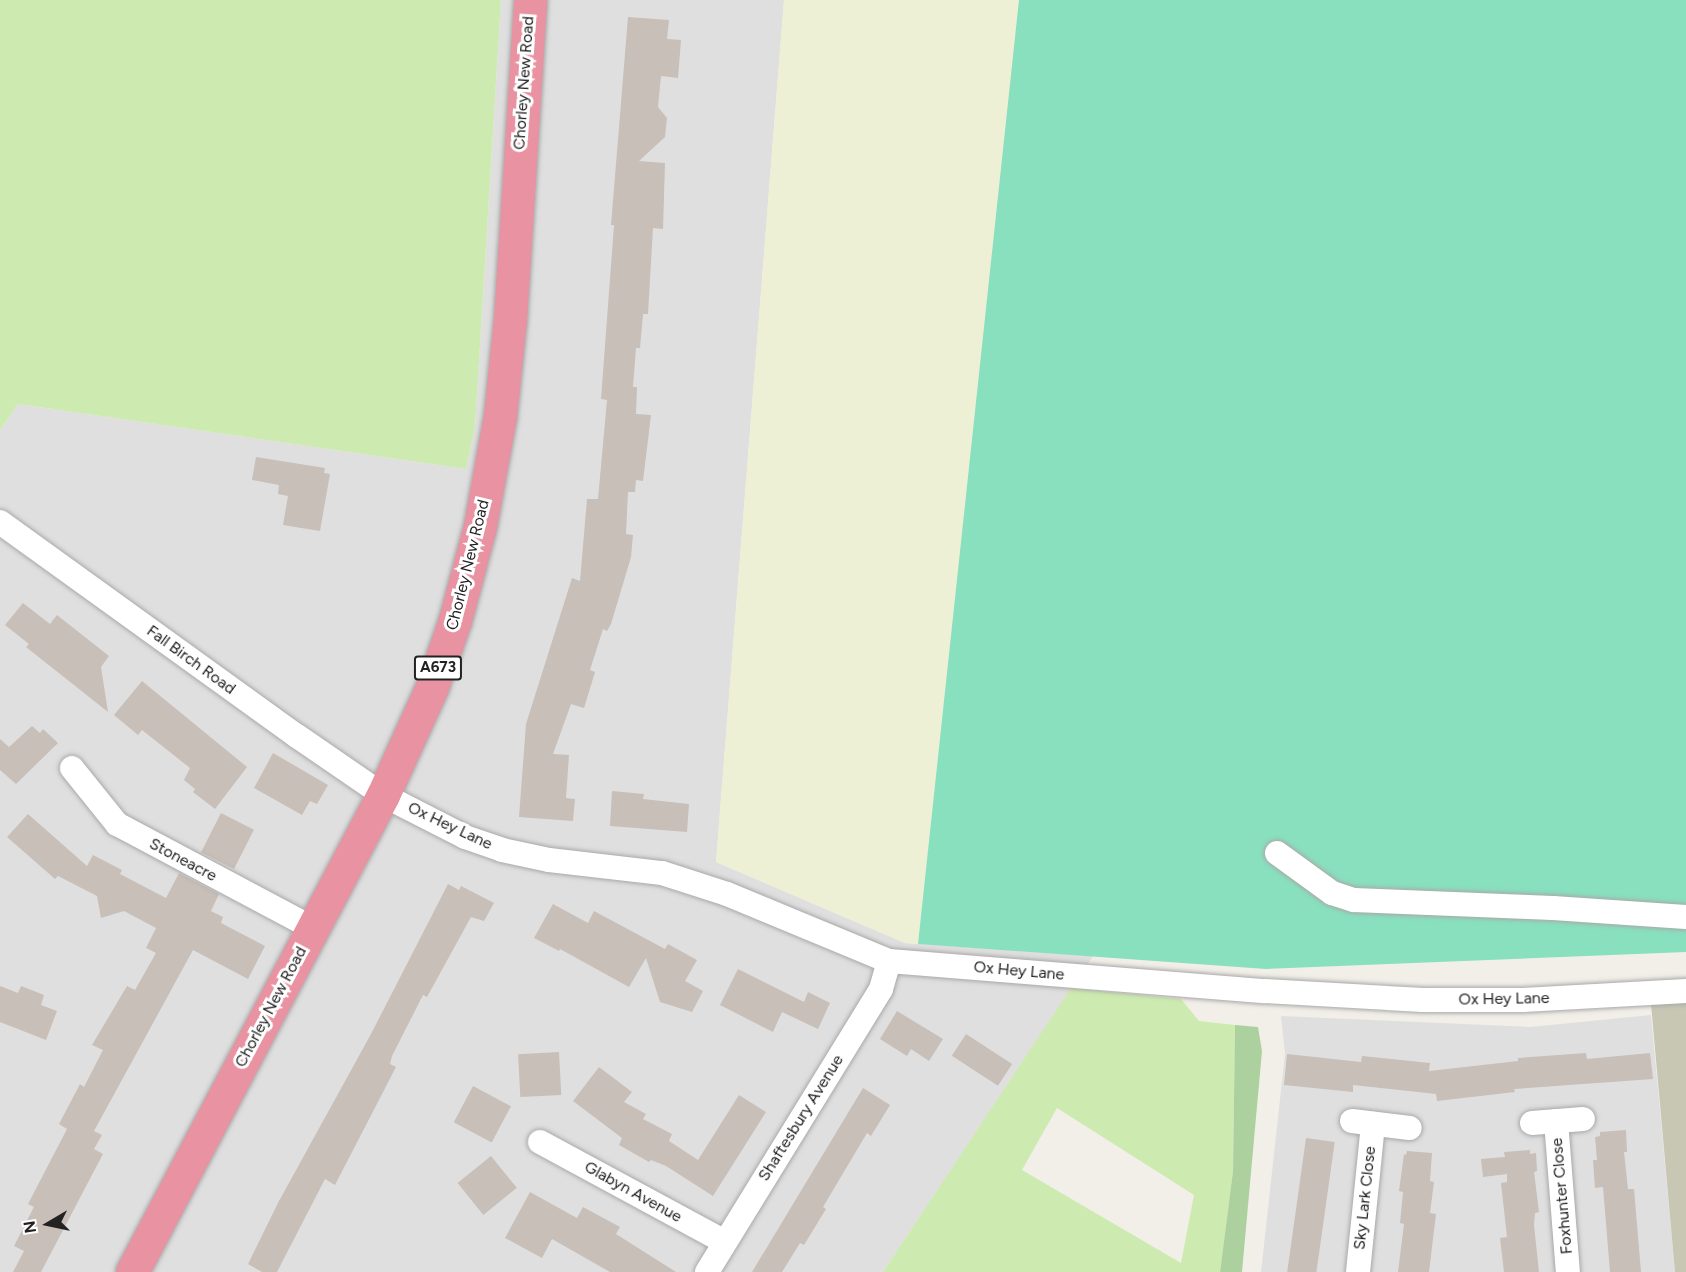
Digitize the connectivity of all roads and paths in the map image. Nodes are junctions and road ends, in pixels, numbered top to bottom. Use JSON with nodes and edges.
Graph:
{"nodes":[{"id":1,"x":530,"y":0,"type":"edge"},
{"id":2,"x":0,"y":522,"type":"edge"},
{"id":3,"x":72,"y":768,"type":"dead end"},
{"id":4,"x":383,"y":795,"type":"junction"},
{"id":5,"x":1276,"y":853,"type":"dead end"},
{"id":6,"x":1686,"y":917,"type":"edge"},
{"id":7,"x":313,"y":928,"type":"junction"},
{"id":8,"x":889,"y":961,"type":"junction"},
{"id":9,"x":1686,"y":991,"type":"edge"},
{"id":10,"x":1583,"y":1119,"type":"dead end"},
{"id":11,"x":1556,"y":1121,"type":"junction"},
{"id":12,"x":1532,"y":1123,"type":"dead end"},
{"id":13,"x":1410,"y":1128,"type":"dead end"},
{"id":14,"x":540,"y":1142,"type":"dead end"},
{"id":15,"x":725,"y":1242,"type":"junction"},
{"id":16,"x":132,"y":1272,"type":"edge"},
{"id":17,"x":706,"y":1272,"type":"edge"},
{"id":18,"x":1358,"y":1272,"type":"edge"},
{"id":19,"x":1568,"y":1272,"type":"edge"}],
"edges":[{"from":1,"to":4,"type":"highway","name":"Chorley New Road","number":"A673"},
{"from":2,"to":4,"type":"street","name":"Fall Birch Road"},
{"from":3,"to":7,"type":"street","name":"Stoneacre"},
{"from":4,"to":7,"type":"highway","name":"Chorley New Road","number":"A673"},
{"from":4,"to":8,"type":"street","name":"Ox Hey Lane"},
{"from":5,"to":6,"type":"street"},
{"from":7,"to":16,"type":"highway","name":"Chorley New Road","number":"A673"},
{"from":8,"to":9,"type":"street","name":"Ox Hey Lane"},
{"from":8,"to":15,"type":"street","name":"Shaftesbury Avenue"},
{"from":10,"to":11,"type":"street","name":"Foxhunter Close"},
{"from":11,"to":12,"type":"street","name":"Foxhunter Close"},
{"from":11,"to":19,"type":"street","name":"Foxhunter Close"},
{"from":13,"to":18,"type":"street","name":"Sky Lark Close"},
{"from":14,"to":15,"type":"street","name":"Glabyn Avenue"},
{"from":15,"to":17,"type":"street","name":"Shaftesbury Avenue"}]}
